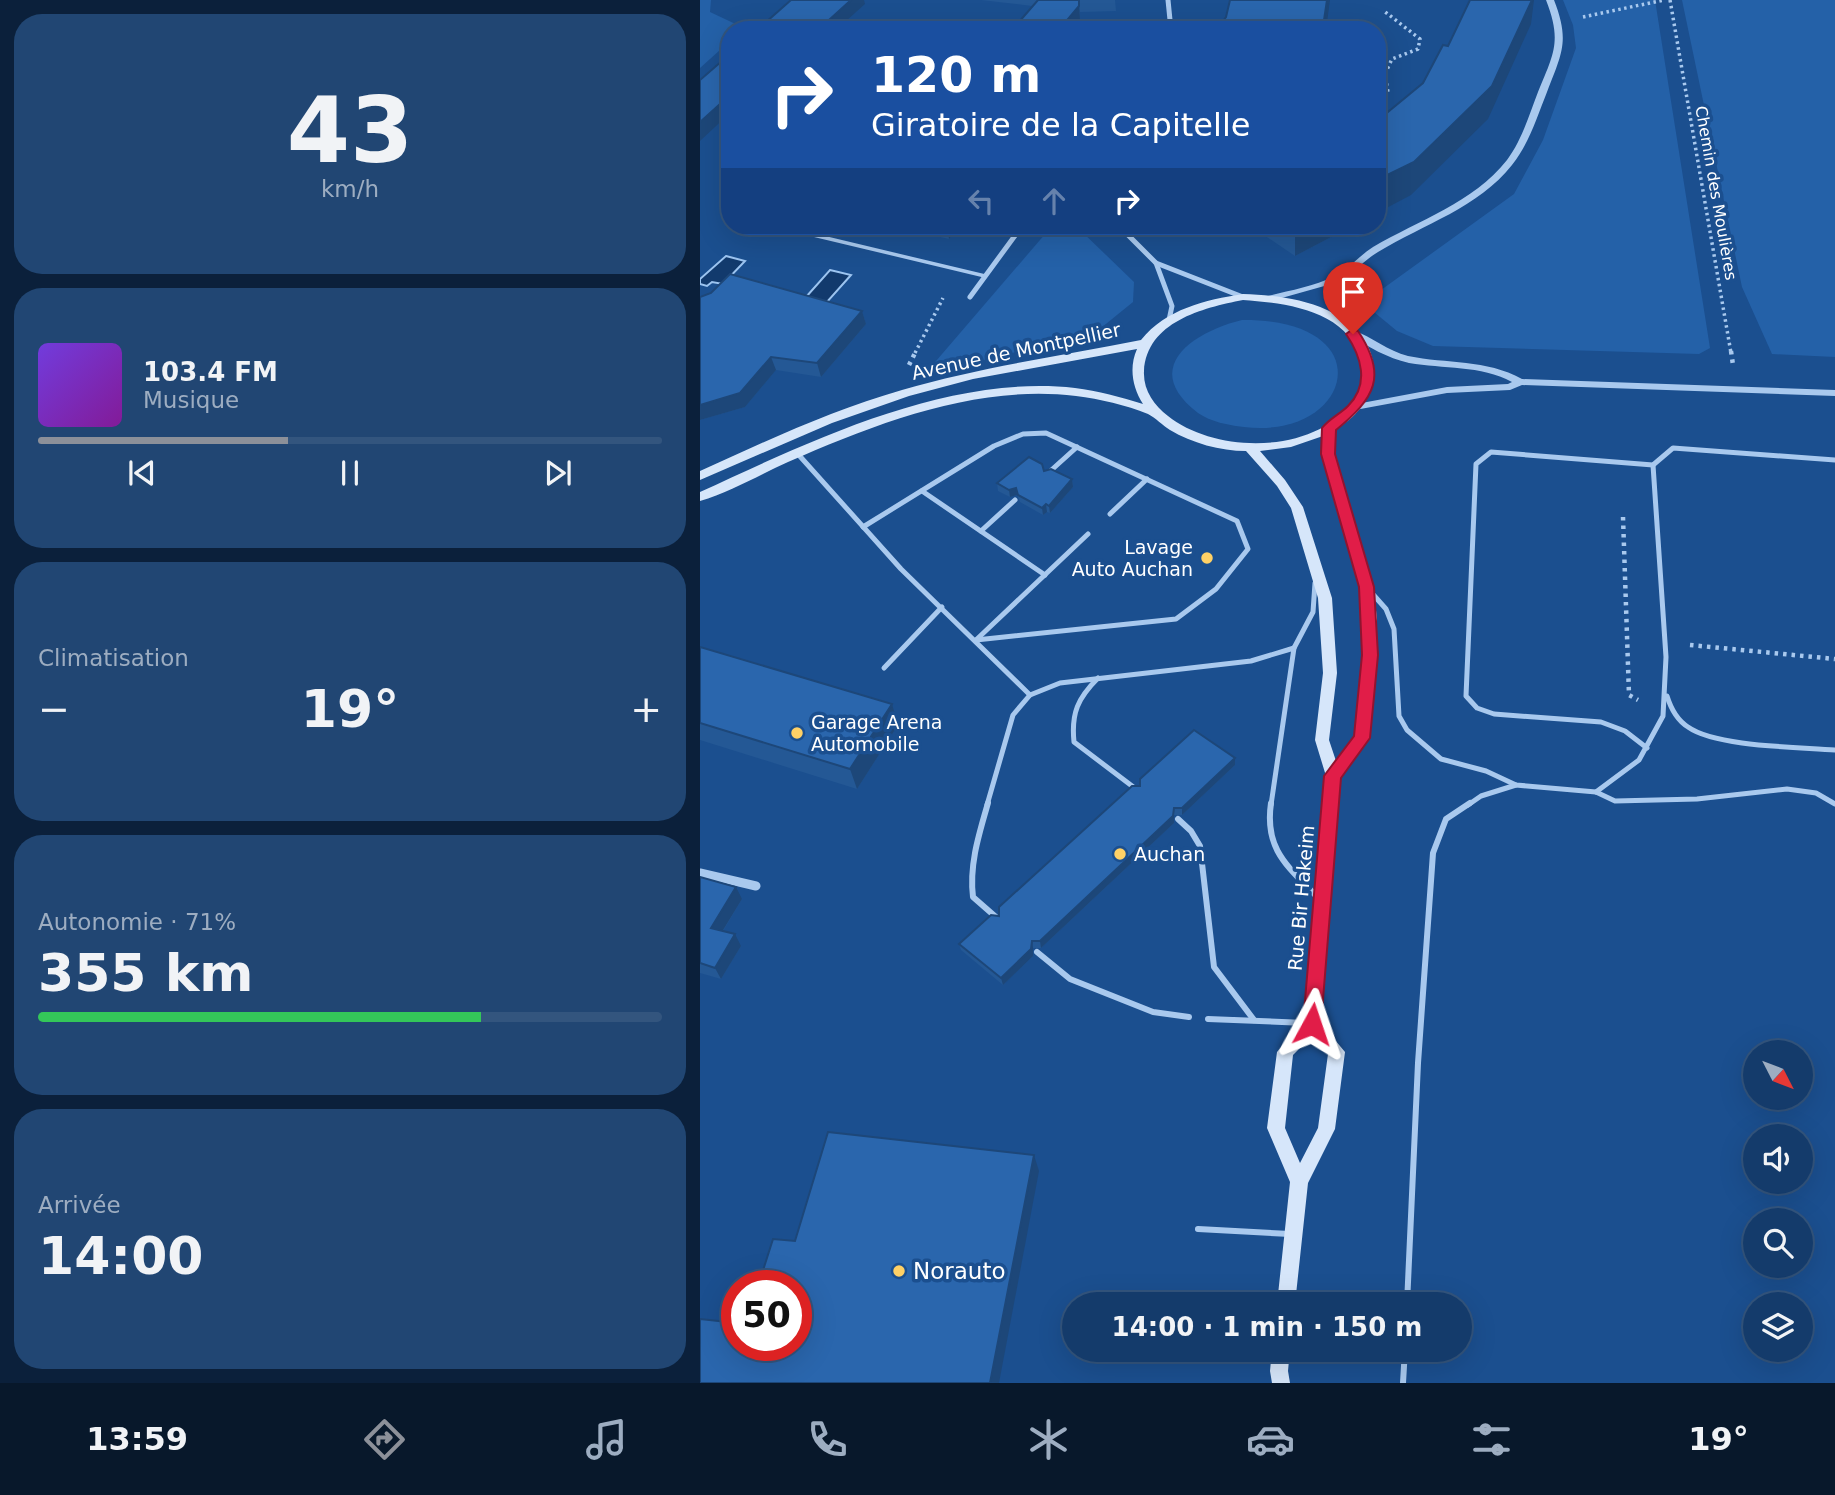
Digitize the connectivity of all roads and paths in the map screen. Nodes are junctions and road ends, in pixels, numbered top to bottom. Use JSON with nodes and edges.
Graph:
{"nodes":[{"id":1,"x":1168,"y":0,"type":"edge"},
{"id":2,"x":1550,"y":0,"type":"edge"},
{"id":3,"x":1664,"y":0,"type":"edge"},
{"id":4,"x":1670,"y":0,"type":"edge"},
{"id":5,"x":1384,"y":11,"type":"dead end"},
{"id":6,"x":1557,"y":17,"type":"junction"},
{"id":7,"x":1170,"y":21,"type":"edge"},
{"id":8,"x":1386,"y":72,"type":"edge"},
{"id":9,"x":812,"y":235,"type":"edge"},
{"id":10,"x":1015,"y":235,"type":"edge"},
{"id":11,"x":1128,"y":235,"type":"edge"},
{"id":12,"x":1156,"y":263,"type":"junction"},
{"id":13,"x":985,"y":276,"type":"junction"},
{"id":14,"x":1340,"y":278,"type":"junction"},
{"id":15,"x":970,"y":297,"type":"joint"},
{"id":16,"x":1243,"y":297,"type":"junction"},
{"id":17,"x":1271,"y":298,"type":"junction"},
{"id":18,"x":1169,"y":320,"type":"junction"},
{"id":19,"x":1340,"y":322,"type":"junction"},
{"id":20,"x":1353,"y":334,"type":"junction"},
{"id":21,"x":1147,"y":343,"type":"junction"},
{"id":22,"x":1520,"y":382,"type":"junction"},
{"id":23,"x":1738,"y":390,"type":"junction"},
{"id":24,"x":908,"y":393,"type":"junction"},
{"id":25,"x":1835,"y":393,"type":"edge"},
{"id":26,"x":1355,"y":407,"type":"junction"},
{"id":27,"x":1154,"y":412,"type":"junction"},
{"id":28,"x":1329,"y":428,"type":"junction"},
{"id":29,"x":1077,"y":447,"type":"junction"},
{"id":30,"x":1249,"y":447,"type":"junction"},
{"id":31,"x":797,"y":453,"type":"junction"},
{"id":32,"x":1835,"y":460,"type":"edge"},
{"id":33,"x":1653,"y":465,"type":"junction"},
{"id":34,"x":1047,"y":474,"type":"edge"},
{"id":35,"x":700,"y":476,"type":"edge"},
{"id":36,"x":1147,"y":479,"type":"junction"},
{"id":37,"x":922,"y":491,"type":"junction"},
{"id":38,"x":700,"y":497,"type":"edge"},
{"id":39,"x":1016,"y":500,"type":"edge"},
{"id":40,"x":1110,"y":514,"type":"dead end"},
{"id":41,"x":1623,"y":517,"type":"dead end"},
{"id":42,"x":863,"y":527,"type":"junction"},
{"id":43,"x":981,"y":531,"type":"junction"},
{"id":44,"x":1088,"y":534,"type":"dead end"},
{"id":45,"x":1315,"y":566,"type":"junction"},
{"id":46,"x":1045,"y":575,"type":"junction"},
{"id":47,"x":1366,"y":587,"type":"junction"},
{"id":48,"x":942,"y":607,"type":"junction"},
{"id":49,"x":1627,"y":639,"type":"junction"},
{"id":50,"x":976,"y":640,"type":"junction"},
{"id":51,"x":1665,"y":642,"type":"junction"},
{"id":52,"x":1294,"y":648,"type":"junction"},
{"id":53,"x":1835,"y":659,"type":"edge"},
{"id":54,"x":884,"y":668,"type":"dead end"},
{"id":55,"x":1098,"y":678,"type":"junction"},
{"id":56,"x":1666,"y":693,"type":"junction"},
{"id":57,"x":1030,"y":695,"type":"junction"},
{"id":58,"x":1662,"y":716,"type":"junction"},
{"id":59,"x":1647,"y":748,"type":"junction"},
{"id":60,"x":1835,"y":750,"type":"edge"},
{"id":61,"x":1333,"y":776,"type":"junction"},
{"id":62,"x":1516,"y":785,"type":"junction"},
{"id":63,"x":1137,"y":789,"type":"edge"},
{"id":64,"x":1596,"y":792,"type":"junction"},
{"id":65,"x":1835,"y":804,"type":"edge"},
{"id":66,"x":1178,"y":819,"type":"edge"},
{"id":67,"x":700,"y":873,"type":"edge"},
{"id":68,"x":756,"y":886,"type":"dead end"},
{"id":69,"x":1322,"y":902,"type":"junction"},
{"id":70,"x":997,"y":918,"type":"edge"},
{"id":71,"x":1037,"y":952,"type":"edge"},
{"id":72,"x":1188,"y":1017,"type":"dead end"},
{"id":73,"x":1208,"y":1019,"type":"dead end"},
{"id":74,"x":1254,"y":1020,"type":"junction"},
{"id":75,"x":1312,"y":1024,"type":"junction"},
{"id":76,"x":1299,"y":1182,"type":"junction"},
{"id":77,"x":1198,"y":1229,"type":"dead end"},
{"id":78,"x":1294,"y":1235,"type":"junction"},
{"id":79,"x":1287,"y":1292,"type":"edge"},
{"id":80,"x":1408,"y":1292,"type":"edge"},
{"id":81,"x":1404,"y":1362,"type":"edge"},
{"id":82,"x":1403,"y":1383,"type":"edge"}],
"edges":[{"from":1,"to":7,"type":"street"},
{"from":2,"to":6,"type":"street"},
{"from":3,"to":6,"type":"path"},
{"from":4,"to":23,"type":"path","name":"Chemin des Moulières"},
{"from":5,"to":8,"type":"path"},
{"from":6,"to":14,"type":"street"},
{"from":9,"to":13,"type":"lane"},
{"from":10,"to":13,"type":"street"},
{"from":11,"to":12,"type":"street"},
{"from":12,"to":16,"type":"street"},
{"from":12,"to":18,"type":"street"},
{"from":13,"to":15,"type":"street"},
{"from":14,"to":17,"type":"street"},
{"from":14,"to":19,"type":"street"},
{"from":15,"to":24,"type":"path"},
{"from":16,"to":17,"type":"main road"},
{"from":16,"to":18,"type":"main road"},
{"from":17,"to":19,"type":"main road"},
{"from":18,"to":21,"type":"main road"},
{"from":19,"to":20,"type":"main road"},
{"from":20,"to":22,"type":"street"},
{"from":20,"to":26,"type":"main road"},
{"from":21,"to":24,"type":"main road","name":"Avenue de Montpellier"},
{"from":21,"to":27,"type":"main road"},
{"from":22,"to":23,"type":"street"},
{"from":22,"to":26,"type":"street"},
{"from":23,"to":25,"type":"street"},
{"from":24,"to":35,"type":"main road","name":"Avenue de Montpellier"},
{"from":26,"to":28,"type":"main road"},
{"from":27,"to":30,"type":"main road"},
{"from":27,"to":31,"type":"main road","name":"Avenue de Montpellier"},
{"from":28,"to":30,"type":"main road"},
{"from":28,"to":47,"type":"main road"},
{"from":29,"to":34,"type":"lane"},
{"from":29,"to":36,"type":"lane"},
{"from":29,"to":37,"type":"lane"},
{"from":30,"to":45,"type":"main road","name":"Rue Bir Hakeim"},
{"from":31,"to":38,"type":"main road","name":"Avenue de Montpellier"},
{"from":31,"to":42,"type":"lane"},
{"from":32,"to":33,"type":"lane"},
{"from":33,"to":51,"type":"lane"},
{"from":33,"to":59,"type":"lane"},
{"from":36,"to":40,"type":"lane"},
{"from":36,"to":50,"type":"lane"},
{"from":37,"to":42,"type":"lane"},
{"from":37,"to":43,"type":"lane"},
{"from":39,"to":43,"type":"lane"},
{"from":41,"to":49,"type":"path"},
{"from":42,"to":48,"type":"lane"},
{"from":43,"to":46,"type":"lane"},
{"from":44,"to":46,"type":"lane"},
{"from":45,"to":52,"type":"lane"},
{"from":45,"to":61,"type":"main road","name":"Rue Bir Hakeim"},
{"from":46,"to":50,"type":"lane"},
{"from":47,"to":61,"type":"main road"},
{"from":47,"to":62,"type":"lane"},
{"from":48,"to":50,"type":"lane"},
{"from":48,"to":54,"type":"lane"},
{"from":49,"to":51,"type":"path"},
{"from":49,"to":58,"type":"path"},
{"from":50,"to":57,"type":"lane"},
{"from":51,"to":53,"type":"path"},
{"from":51,"to":56,"type":"lane"},
{"from":52,"to":55,"type":"lane"},
{"from":52,"to":69,"type":"lane"},
{"from":55,"to":57,"type":"lane"},
{"from":55,"to":63,"type":"lane"},
{"from":56,"to":58,"type":"lane"},
{"from":56,"to":60,"type":"lane"},
{"from":57,"to":70,"type":"lane"},
{"from":58,"to":59,"type":"lane"},
{"from":59,"to":64,"type":"lane"},
{"from":61,"to":69,"type":"main road","name":"Rue Bir Hakeim"},
{"from":62,"to":64,"type":"lane"},
{"from":62,"to":80,"type":"lane"},
{"from":64,"to":65,"type":"lane"},
{"from":66,"to":74,"type":"lane"},
{"from":67,"to":68,"type":"street"},
{"from":69,"to":75,"type":"main road","name":"Rue Bir Hakeim"},
{"from":71,"to":72,"type":"lane"},
{"from":73,"to":74,"type":"lane"},
{"from":74,"to":75,"type":"lane"},
{"from":75,"to":76,"type":"main road"},
{"from":75,"to":76,"type":"main road"},
{"from":76,"to":78,"type":"main road"},
{"from":77,"to":78,"type":"lane"},
{"from":78,"to":79,"type":"main road"},
{"from":81,"to":82,"type":"lane"}]}
